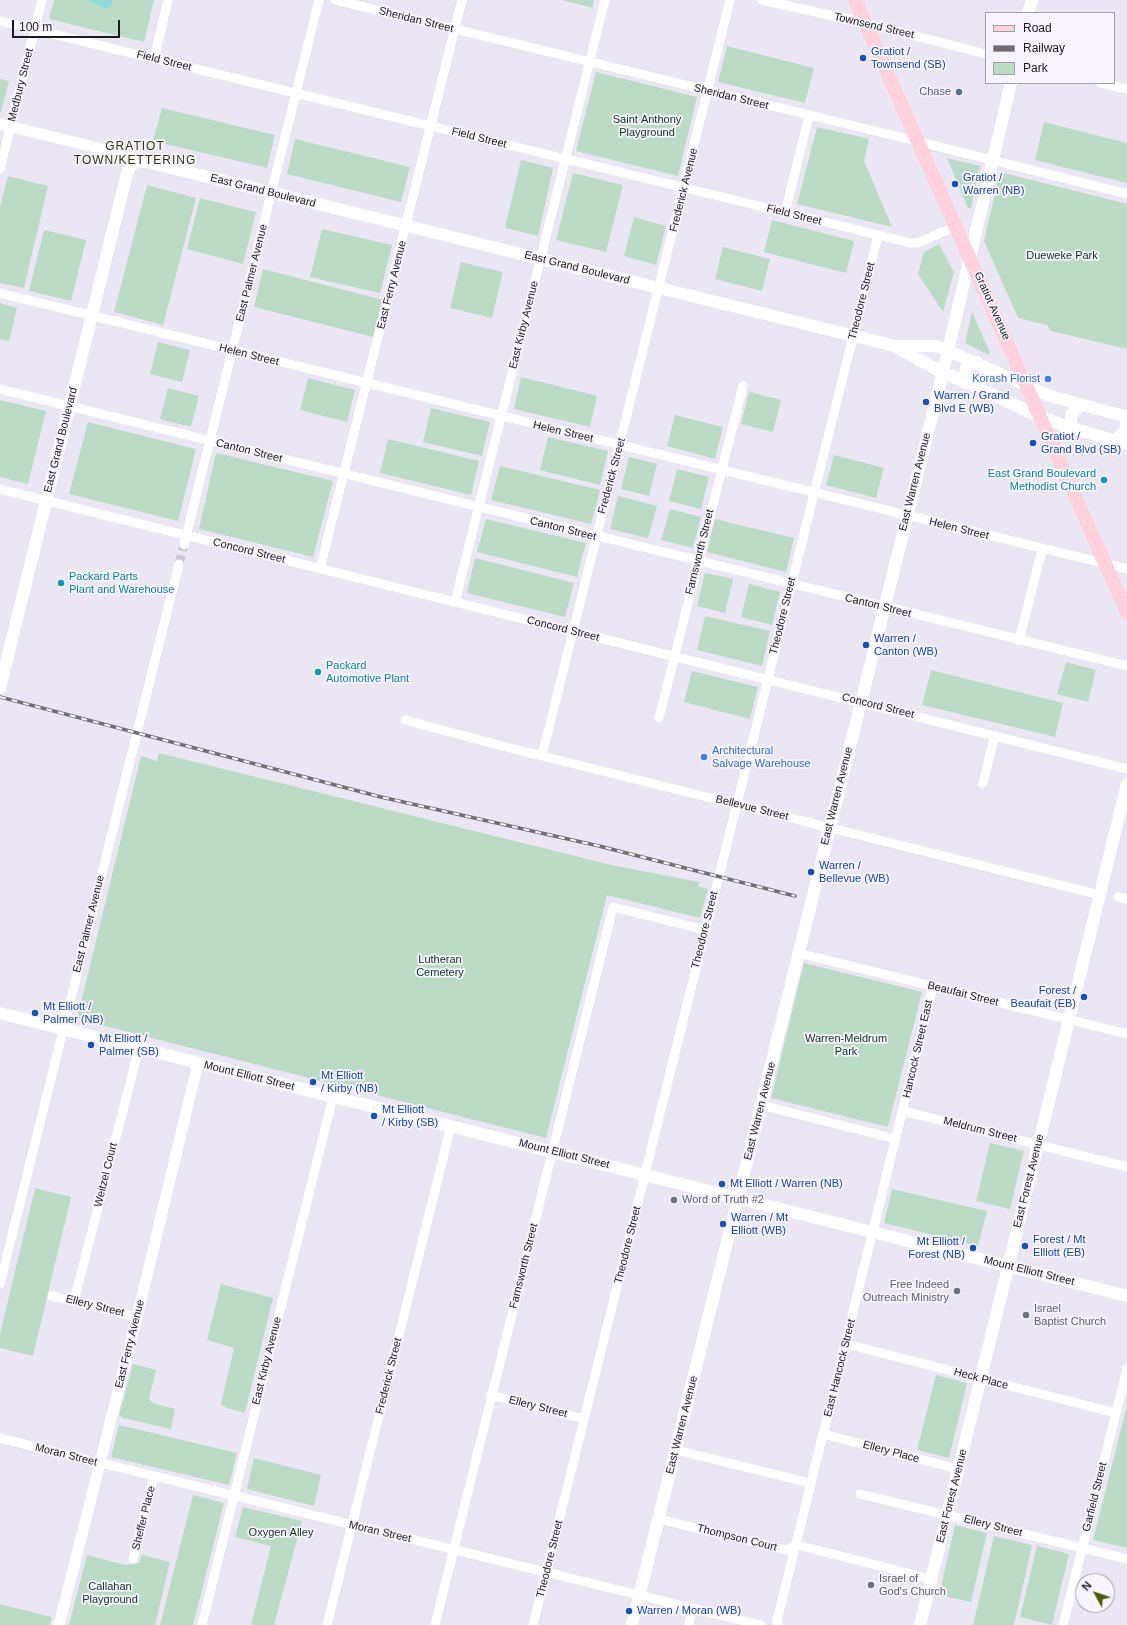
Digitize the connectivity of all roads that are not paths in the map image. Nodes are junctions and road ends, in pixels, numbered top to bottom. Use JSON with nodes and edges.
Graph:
{"nodes":[{"id":1,"x":42,"y":0,"type":"edge"},
{"id":2,"x":168,"y":0,"type":"edge"},
{"id":3,"x":319,"y":0,"type":"edge"},
{"id":4,"x":335,"y":0,"type":"edge"},
{"id":5,"x":462,"y":0,"type":"edge"},
{"id":6,"x":605,"y":0,"type":"edge"},
{"id":7,"x":730,"y":0,"type":"edge"},
{"id":8,"x":762,"y":0,"type":"edge"},
{"id":9,"x":855,"y":0,"type":"edge"},
{"id":10,"x":1032,"y":0,"type":"edge"},
{"id":11,"x":1028,"y":12,"type":"edge"},
{"id":12,"x":0,"y":21,"type":"edge"},
{"id":13,"x":865,"y":23,"type":"junction"},
{"id":14,"x":35,"y":30,"type":"junction"},
{"id":15,"x":454,"y":30,"type":"junction"},
{"id":16,"x":985,"y":54,"type":"edge"},
{"id":17,"x":154,"y":59,"type":"junction"},
{"id":18,"x":590,"y":63,"type":"junction"},
{"id":19,"x":1011,"y":84,"type":"edge"},
{"id":20,"x":1105,"y":84,"type":"edge"},
{"id":21,"x":1127,"y":89,"type":"edge"},
{"id":22,"x":708,"y":92,"type":"junction"},
{"id":23,"x":296,"y":94,"type":"junction"},
{"id":24,"x":809,"y":116,"type":"junction"},
{"id":25,"x":5,"y":125,"type":"edge"},
{"id":26,"x":431,"y":127,"type":"junction"},
{"id":27,"x":919,"y":142,"type":"junction"},
{"id":28,"x":566,"y":160,"type":"junction"},
{"id":29,"x":992,"y":161,"type":"junction"},
{"id":30,"x":134,"y":163,"type":"junction"},
{"id":31,"x":0,"y":169,"type":"edge"},
{"id":32,"x":684,"y":189,"type":"junction"},
{"id":33,"x":271,"y":194,"type":"junction"},
{"id":34,"x":1127,"y":194,"type":"edge"},
{"id":35,"x":785,"y":213,"type":"junction"},
{"id":36,"x":956,"y":226,"type":"junction"},
{"id":37,"x":407,"y":227,"type":"junction"},
{"id":38,"x":878,"y":236,"type":"junction"},
{"id":39,"x":970,"y":259,"type":"junction"},
{"id":40,"x":541,"y":260,"type":"junction"},
{"id":41,"x":659,"y":289,"type":"junction"},
{"id":42,"x":0,"y":293,"type":"edge"},
{"id":43,"x":91,"y":316,"type":"junction"},
{"id":44,"x":853,"y":336,"type":"junction"},
{"id":45,"x":895,"y":346,"type":"junction"},
{"id":46,"x":947,"y":350,"type":"junction"},
{"id":47,"x":232,"y":351,"type":"junction"},
{"id":48,"x":977,"y":362,"type":"junction"},
{"id":49,"x":943,"y":372,"type":"junction"},
{"id":50,"x":968,"y":383,"type":"junction"},
{"id":51,"x":366,"y":384,"type":"junction"},
{"id":52,"x":1026,"y":385,"type":"junction"},
{"id":53,"x":743,"y":386,"type":"dead end"},
{"id":54,"x":0,"y":389,"type":"edge"},
{"id":55,"x":1081,"y":405,"type":"junction"},
{"id":56,"x":69,"y":407,"type":"junction"},
{"id":57,"x":1039,"y":416,"type":"junction"},
{"id":58,"x":501,"y":417,"type":"junction"},
{"id":59,"x":1126,"y":417,"type":"edge"},
{"id":60,"x":1071,"y":428,"type":"junction"},
{"id":61,"x":209,"y":441,"type":"junction"},
{"id":62,"x":1121,"y":443,"type":"edge"},
{"id":63,"x":620,"y":445,"type":"junction"},
{"id":64,"x":721,"y":471,"type":"junction"},
{"id":65,"x":344,"y":475,"type":"junction"},
{"id":66,"x":0,"y":489,"type":"edge"},
{"id":67,"x":814,"y":494,"type":"junction"},
{"id":68,"x":46,"y":500,"type":"junction"},
{"id":69,"x":479,"y":508,"type":"junction"},
{"id":70,"x":907,"y":516,"type":"junction"},
{"id":71,"x":596,"y":537,"type":"junction"},
{"id":72,"x":185,"y":540,"type":"junction"},
{"id":73,"x":1042,"y":550,"type":"junction"},
{"id":74,"x":697,"y":562,"type":"junction"},
{"id":75,"x":179,"y":564,"type":"tunnel mouth"},
{"id":76,"x":1105,"y":564,"type":"junction"},
{"id":77,"x":320,"y":569,"type":"junction"},
{"id":78,"x":1127,"y":569,"type":"edge"},
{"id":79,"x":791,"y":585,"type":"junction"},
{"id":80,"x":455,"y":602,"type":"junction"},
{"id":81,"x":884,"y":608,"type":"junction"},
{"id":82,"x":1127,"y":613,"type":"edge"},
{"id":83,"x":573,"y":631,"type":"junction"},
{"id":84,"x":1019,"y":641,"type":"junction"},
{"id":85,"x":674,"y":656,"type":"junction"},
{"id":86,"x":1127,"y":666,"type":"edge"},
{"id":87,"x":767,"y":679,"type":"junction"},
{"id":88,"x":0,"y":688,"type":"edge"},
{"id":89,"x":860,"y":701,"type":"junction"},
{"id":90,"x":659,"y":718,"type":"dead end"},
{"id":91,"x":405,"y":720,"type":"dead end"},
{"id":92,"x":995,"y":735,"type":"junction"},
{"id":93,"x":542,"y":756,"type":"junction"},
{"id":94,"x":1127,"y":769,"type":"edge"},
{"id":95,"x":983,"y":783,"type":"dead end"},
{"id":96,"x":1127,"y":784,"type":"edge"},
{"id":97,"x":736,"y":804,"type":"junction"},
{"id":98,"x":830,"y":828,"type":"junction"},
{"id":99,"x":1100,"y":895,"type":"junction"},
{"id":100,"x":705,"y":930,"type":"junction"},
{"id":101,"x":798,"y":953,"type":"junction"},
{"id":102,"x":933,"y":986,"type":"junction"},
{"id":103,"x":0,"y":1013,"type":"edge"},
{"id":104,"x":1070,"y":1020,"type":"junction"},
{"id":105,"x":63,"y":1029,"type":"junction"},
{"id":106,"x":1127,"y":1034,"type":"edge"},
{"id":107,"x":138,"y":1048,"type":"junction"},
{"id":108,"x":198,"y":1063,"type":"junction"},
{"id":109,"x":333,"y":1097,"type":"junction"},
{"id":110,"x":761,"y":1105,"type":"junction"},
{"id":111,"x":903,"y":1111,"type":"junction"},
{"id":112,"x":451,"y":1126,"type":"junction"},
{"id":113,"x":896,"y":1139,"type":"junction"},
{"id":114,"x":1039,"y":1145,"type":"junction"},
{"id":115,"x":552,"y":1152,"type":"junction"},
{"id":116,"x":1127,"y":1167,"type":"edge"},
{"id":117,"x":645,"y":1175,"type":"junction"},
{"id":118,"x":738,"y":1198,"type":"junction"},
{"id":119,"x":873,"y":1232,"type":"junction"},
{"id":120,"x":1008,"y":1266,"type":"junction"},
{"id":121,"x":0,"y":1284,"type":"edge"},
{"id":122,"x":52,"y":1296,"type":"dead end"},
{"id":123,"x":1127,"y":1296,"type":"edge"},
{"id":124,"x":74,"y":1302,"type":"junction"},
{"id":125,"x":137,"y":1317,"type":"junction"},
{"id":126,"x":846,"y":1344,"type":"junction"},
{"id":127,"x":1127,"y":1369,"type":"edge"},
{"id":128,"x":981,"y":1378,"type":"junction"},
{"id":129,"x":492,"y":1395,"type":"junction"},
{"id":130,"x":1116,"y":1414,"type":"junction"},
{"id":131,"x":584,"y":1419,"type":"junction"},
{"id":132,"x":823,"y":1434,"type":"junction"},
{"id":133,"x":0,"y":1438,"type":"edge"},
{"id":134,"x":676,"y":1450,"type":"junction"},
{"id":135,"x":99,"y":1463,"type":"junction"},
{"id":136,"x":958,"y":1469,"type":"junction"},
{"id":137,"x":154,"y":1476,"type":"junction"},
{"id":138,"x":810,"y":1483,"type":"junction"},
{"id":139,"x":860,"y":1494,"type":"dead end"},
{"id":140,"x":234,"y":1496,"type":"junction"},
{"id":141,"x":947,"y":1515,"type":"junction"},
{"id":142,"x":659,"y":1518,"type":"junction"},
{"id":143,"x":352,"y":1525,"type":"junction"},
{"id":144,"x":796,"y":1545,"type":"junction"},
{"id":145,"x":1082,"y":1548,"type":"junction"},
{"id":146,"x":453,"y":1549,"type":"junction"},
{"id":147,"x":133,"y":1559,"type":"dead end"},
{"id":148,"x":1127,"y":1559,"type":"edge"},
{"id":149,"x":546,"y":1572,"type":"junction"},
{"id":150,"x":931,"y":1579,"type":"junction"},
{"id":151,"x":640,"y":1594,"type":"junction"},
{"id":152,"x":692,"y":1609,"type":"junction"},
{"id":153,"x":59,"y":1625,"type":"edge"},
{"id":154,"x":202,"y":1625,"type":"edge"},
{"id":155,"x":327,"y":1625,"type":"edge"},
{"id":156,"x":435,"y":1625,"type":"edge"},
{"id":157,"x":534,"y":1625,"type":"edge"},
{"id":158,"x":632,"y":1625,"type":"edge"},
{"id":159,"x":689,"y":1625,"type":"edge"},
{"id":160,"x":761,"y":1625,"type":"edge"},
{"id":161,"x":778,"y":1625,"type":"edge"},
{"id":162,"x":920,"y":1625,"type":"edge"},
{"id":163,"x":1063,"y":1625,"type":"edge"}],
"edges":[{"from":1,"to":14,"type":"street","name":"Medbury Street"},
{"from":2,"to":17,"type":"street"},
{"from":3,"to":23,"type":"street","name":"East Palmer Avenue"},
{"from":4,"to":15,"type":"street","name":"Sheridan Street"},
{"from":5,"to":15,"type":"street","name":"East Ferry Avenue"},
{"from":6,"to":18,"type":"street","name":"East Kirby Avenue"},
{"from":7,"to":22,"type":"street"},
{"from":8,"to":13,"type":"street","name":"Townsend Street"},
{"from":9,"to":13,"type":"main road","name":"Gratiot Avenue"},
{"from":10,"to":11,"type":"main road"},
{"from":12,"to":14,"type":"street","name":"Field Street"},
{"from":13,"to":16,"type":"street","name":"Townsend Street"},
{"from":13,"to":27,"type":"main road","name":"Gratiot Avenue"},
{"from":14,"to":17,"type":"street","name":"Field Street"},
{"from":14,"to":25,"type":"street","name":"Medbury Street"},
{"from":15,"to":18,"type":"street","name":"Sheridan Street"},
{"from":15,"to":26,"type":"street","name":"East Ferry Avenue"},
{"from":17,"to":23,"type":"street","name":"Field Street"},
{"from":18,"to":22,"type":"street","name":"Sheridan Street"},
{"from":18,"to":28,"type":"street","name":"East Kirby Avenue"},
{"from":19,"to":29,"type":"main road","name":"East Warren Avenue"},
{"from":20,"to":21,"type":"street"},
{"from":22,"to":24,"type":"street","name":"Sheridan Street"},
{"from":22,"to":32,"type":"street","name":"Frederick Avenue"},
{"from":23,"to":26,"type":"street","name":"Field Street"},
{"from":23,"to":33,"type":"street","name":"East Palmer Avenue"},
{"from":24,"to":27,"type":"street","name":"Sheridan Street"},
{"from":24,"to":35,"type":"street"},
{"from":25,"to":30,"type":"street"},
{"from":25,"to":31,"type":"street","name":"Medbury Street"},
{"from":26,"to":28,"type":"street","name":"Field Street"},
{"from":26,"to":37,"type":"street","name":"East Ferry Avenue"},
{"from":27,"to":29,"type":"street","name":"Sheridan Street"},
{"from":27,"to":36,"type":"main road","name":"Gratiot Avenue"},
{"from":28,"to":32,"type":"street","name":"Field Street"},
{"from":28,"to":40,"type":"street","name":"East Kirby Avenue"},
{"from":29,"to":34,"type":"street","name":"Sheridan Street"},
{"from":29,"to":39,"type":"main road","name":"East Warren Avenue"},
{"from":30,"to":33,"type":"main road","name":"East Grand Boulevard"},
{"from":30,"to":43,"type":"main road","name":"East Grand Boulevard"},
{"from":32,"to":35,"type":"street","name":"Field Street"},
{"from":32,"to":41,"type":"street","name":"Frederick Avenue"},
{"from":33,"to":37,"type":"main road","name":"East Grand Boulevard"},
{"from":33,"to":47,"type":"street","name":"East Palmer Avenue"},
{"from":35,"to":38,"type":"street","name":"Field Street"},
{"from":36,"to":38,"type":"street","name":"Field Street"},
{"from":36,"to":39,"type":"main road","name":"Gratiot Avenue"},
{"from":37,"to":40,"type":"main road","name":"East Grand Boulevard"},
{"from":37,"to":51,"type":"street","name":"East Ferry Avenue"},
{"from":38,"to":44,"type":"street","name":"Theodore Street"},
{"from":39,"to":46,"type":"main road","name":"East Warren Avenue"},
{"from":39,"to":52,"type":"main road","name":"Gratiot Avenue"},
{"from":40,"to":41,"type":"main road","name":"East Grand Boulevard"},
{"from":40,"to":58,"type":"street","name":"East Kirby Avenue"},
{"from":41,"to":44,"type":"main road","name":"East Grand Boulevard"},
{"from":41,"to":63,"type":"street","name":"Frederick Street"},
{"from":42,"to":43,"type":"street","name":"Helen Street"},
{"from":43,"to":47,"type":"street","name":"Helen Street"},
{"from":43,"to":56,"type":"main road","name":"East Grand Boulevard"},
{"from":44,"to":45,"type":"main road","name":"East Grand Boulevard"},
{"from":44,"to":67,"type":"street","name":"Theodore Street"},
{"from":45,"to":46,"type":"main road","name":"East Grand Boulevard"},
{"from":45,"to":49,"type":"main road","name":"East Grand Boulevard"},
{"from":46,"to":48,"type":"main road","name":"East Grand Boulevard"},
{"from":46,"to":49,"type":"main road","name":"East Warren Avenue"},
{"from":47,"to":51,"type":"street","name":"Helen Street"},
{"from":47,"to":61,"type":"street","name":"East Palmer Avenue"},
{"from":48,"to":50,"type":"main road"},
{"from":48,"to":52,"type":"main road","name":"East Grand Boulevard"},
{"from":49,"to":50,"type":"main road","name":"East Grand Boulevard"},
{"from":49,"to":70,"type":"main road","name":"East Warren Avenue"},
{"from":50,"to":57,"type":"main road","name":"East Grand Boulevard"},
{"from":51,"to":58,"type":"street","name":"Helen Street"},
{"from":51,"to":65,"type":"street","name":"East Ferry Avenue"},
{"from":52,"to":55,"type":"main road","name":"East Grand Boulevard"},
{"from":52,"to":57,"type":"main road","name":"Gratiot Avenue"},
{"from":53,"to":64,"type":"street","name":"Farnsworth Street"},
{"from":54,"to":56,"type":"street","name":"Canton Street"},
{"from":55,"to":59,"type":"main road","name":"East Grand Boulevard"},
{"from":55,"to":60,"type":"main road"},
{"from":56,"to":61,"type":"street","name":"Canton Street"},
{"from":56,"to":68,"type":"main road","name":"East Grand Boulevard"},
{"from":57,"to":60,"type":"main road","name":"East Grand Boulevard"},
{"from":57,"to":76,"type":"main road","name":"Gratiot Avenue"},
{"from":58,"to":63,"type":"street","name":"Helen Street"},
{"from":58,"to":69,"type":"street","name":"East Kirby Avenue"},
{"from":59,"to":62,"type":"main road"},
{"from":60,"to":62,"type":"main road","name":"East Grand Boulevard"},
{"from":61,"to":65,"type":"street","name":"Canton Street"},
{"from":61,"to":72,"type":"street","name":"East Palmer Avenue"},
{"from":63,"to":64,"type":"street","name":"Helen Street"},
{"from":63,"to":71,"type":"street","name":"Frederick Street"},
{"from":64,"to":67,"type":"street","name":"Helen Street"},
{"from":64,"to":74,"type":"street","name":"Farnsworth Street"},
{"from":65,"to":69,"type":"street","name":"Canton Street"},
{"from":65,"to":77,"type":"street","name":"East Ferry Avenue"},
{"from":66,"to":68,"type":"street","name":"Concord Street"},
{"from":67,"to":70,"type":"street","name":"Helen Street"},
{"from":67,"to":79,"type":"street","name":"Theodore Street"},
{"from":68,"to":72,"type":"street","name":"Concord Street"},
{"from":68,"to":88,"type":"main road","name":"East Grand Boulevard"},
{"from":69,"to":71,"type":"street","name":"Canton Street"},
{"from":69,"to":80,"type":"street","name":"East Kirby Avenue"},
{"from":70,"to":73,"type":"street","name":"Helen Street"},
{"from":70,"to":81,"type":"main road","name":"East Warren Avenue"},
{"from":71,"to":74,"type":"street","name":"Canton Street"},
{"from":71,"to":83,"type":"street","name":"Frederick Street"},
{"from":72,"to":77,"type":"street","name":"Concord Street"},
{"from":73,"to":76,"type":"street","name":"Helen Street"},
{"from":73,"to":84,"type":"street"},
{"from":74,"to":79,"type":"street","name":"Canton Street"},
{"from":74,"to":85,"type":"street","name":"Farnsworth Street"},
{"from":75,"to":105,"type":"street","name":"East Palmer Avenue"},
{"from":76,"to":78,"type":"street","name":"Helen Street"},
{"from":76,"to":82,"type":"main road","name":"Gratiot Avenue"},
{"from":77,"to":80,"type":"street","name":"Concord Street"},
{"from":79,"to":81,"type":"street","name":"Canton Street"},
{"from":79,"to":87,"type":"street","name":"Theodore Street"},
{"from":80,"to":83,"type":"street","name":"Concord Street"},
{"from":81,"to":84,"type":"street","name":"Canton Street"},
{"from":81,"to":89,"type":"main road","name":"East Warren Avenue"},
{"from":83,"to":85,"type":"street","name":"Concord Street"},
{"from":83,"to":93,"type":"street","name":"Frederick Street"},
{"from":84,"to":86,"type":"street","name":"Canton Street"},
{"from":85,"to":87,"type":"street","name":"Concord Street"},
{"from":85,"to":90,"type":"street","name":"Farnsworth Street"},
{"from":87,"to":89,"type":"street","name":"Concord Street"},
{"from":87,"to":97,"type":"street","name":"Theodore Street"},
{"from":89,"to":92,"type":"street","name":"Concord Street"},
{"from":89,"to":98,"type":"main road","name":"East Warren Avenue"},
{"from":91,"to":93,"type":"street","name":"Bellevue Street"},
{"from":92,"to":94,"type":"street","name":"Concord Street"},
{"from":92,"to":95,"type":"street"},
{"from":93,"to":97,"type":"street","name":"Bellevue Street"},
{"from":96,"to":99,"type":"main road","name":"East Forest Avenue"},
{"from":97,"to":98,"type":"street","name":"Bellevue Street"},
{"from":97,"to":100,"type":"street","name":"Theodore Street"},
{"from":98,"to":99,"type":"street","name":"Bellevue Street"},
{"from":98,"to":101,"type":"main road","name":"East Warren Avenue"},
{"from":99,"to":104,"type":"main road","name":"East Forest Avenue"},
{"from":100,"to":115,"type":"street","name":"Farnsworth Street"},
{"from":100,"to":117,"type":"street","name":"Theodore Street"},
{"from":101,"to":102,"type":"street","name":"Beaufait Street"},
{"from":101,"to":110,"type":"main road","name":"East Warren Avenue"},
{"from":102,"to":104,"type":"street","name":"Beaufait Street"},
{"from":102,"to":111,"type":"street","name":"Hancock Street East"},
{"from":103,"to":105,"type":"main road","name":"Mount Elliott Street"},
{"from":104,"to":106,"type":"street","name":"Beaufait Street"},
{"from":104,"to":114,"type":"main road","name":"East Forest Avenue"},
{"from":105,"to":107,"type":"main road","name":"Mount Elliott Street"},
{"from":105,"to":121,"type":"street","name":"East Palmer Avenue"},
{"from":107,"to":108,"type":"main road","name":"Mount Elliott Street"},
{"from":107,"to":124,"type":"street","name":"Weitzel Court"},
{"from":108,"to":109,"type":"main road","name":"Mount Elliott Street"},
{"from":108,"to":125,"type":"street","name":"East Ferry Avenue"},
{"from":109,"to":112,"type":"main road","name":"Mount Elliott Street"},
{"from":109,"to":140,"type":"street","name":"East Kirby Avenue"},
{"from":110,"to":113,"type":"street"},
{"from":110,"to":118,"type":"main road","name":"East Warren Avenue"},
{"from":111,"to":113,"type":"street","name":"East Hancock Street"},
{"from":111,"to":114,"type":"street","name":"Meldrum Street"},
{"from":112,"to":115,"type":"main road","name":"Mount Elliott Street"},
{"from":112,"to":143,"type":"street","name":"Frederick Street"},
{"from":113,"to":119,"type":"street","name":"East Hancock Street"},
{"from":114,"to":116,"type":"street","name":"Meldrum Street"},
{"from":114,"to":120,"type":"main road","name":"East Forest Avenue"},
{"from":115,"to":117,"type":"main road","name":"Mount Elliott Street"},
{"from":115,"to":129,"type":"street","name":"Farnsworth Street"},
{"from":117,"to":118,"type":"main road","name":"Mount Elliott Street"},
{"from":117,"to":131,"type":"street","name":"Theodore Street"},
{"from":118,"to":119,"type":"main road","name":"Mount Elliott Street"},
{"from":118,"to":134,"type":"main road","name":"East Warren Avenue"},
{"from":119,"to":120,"type":"main road","name":"Mount Elliott Street"},
{"from":119,"to":126,"type":"street","name":"East Hancock Street"},
{"from":120,"to":123,"type":"main road","name":"Mount Elliott Street"},
{"from":120,"to":128,"type":"main road","name":"East Forest Avenue"},
{"from":122,"to":124,"type":"street","name":"Ellery Street"},
{"from":124,"to":125,"type":"street","name":"Ellery Street"},
{"from":125,"to":135,"type":"street","name":"East Ferry Avenue"},
{"from":126,"to":128,"type":"street","name":"Heck Place"},
{"from":126,"to":132,"type":"street","name":"East Hancock Street"},
{"from":127,"to":130,"type":"street","name":"Garfield Street"},
{"from":128,"to":130,"type":"street","name":"Heck Place"},
{"from":128,"to":136,"type":"main road","name":"East Forest Avenue"},
{"from":129,"to":131,"type":"street","name":"Ellery Street"},
{"from":129,"to":146,"type":"street","name":"Farnsworth Street"},
{"from":130,"to":145,"type":"street","name":"Garfield Street"},
{"from":131,"to":149,"type":"street","name":"Theodore Street"},
{"from":132,"to":136,"type":"street","name":"Ellery Place"},
{"from":132,"to":138,"type":"street","name":"East Hancock Street"},
{"from":133,"to":135,"type":"street","name":"Moran Street"},
{"from":134,"to":138,"type":"street"},
{"from":134,"to":142,"type":"main road","name":"East Warren Avenue"},
{"from":135,"to":137,"type":"street","name":"Moran Street"},
{"from":135,"to":153,"type":"street","name":"East Ferry Avenue"},
{"from":136,"to":141,"type":"main road","name":"East Forest Avenue"},
{"from":137,"to":140,"type":"street","name":"Moran Street"},
{"from":137,"to":147,"type":"street","name":"Sheffer Place"},
{"from":138,"to":144,"type":"street","name":"East Hancock Street"},
{"from":139,"to":141,"type":"street","name":"Ellery Street"},
{"from":140,"to":143,"type":"street","name":"Moran Street"},
{"from":140,"to":154,"type":"street","name":"East Kirby Avenue"},
{"from":141,"to":145,"type":"street","name":"Ellery Street"},
{"from":141,"to":150,"type":"main road","name":"East Forest Avenue"},
{"from":142,"to":144,"type":"street","name":"Thompson Court"},
{"from":142,"to":151,"type":"main road","name":"East Warren Avenue"},
{"from":143,"to":146,"type":"street","name":"Moran Street"},
{"from":143,"to":155,"type":"street","name":"Frederick Street"},
{"from":144,"to":150,"type":"street","name":"Thompson Court"},
{"from":144,"to":161,"type":"street","name":"East Hancock Street"},
{"from":145,"to":148,"type":"street","name":"Ellery Street"},
{"from":145,"to":163,"type":"street","name":"Garfield Street"},
{"from":146,"to":149,"type":"street","name":"Moran Street"},
{"from":146,"to":156,"type":"street","name":"Farnsworth Street"},
{"from":149,"to":151,"type":"street","name":"Moran Street"},
{"from":149,"to":157,"type":"street","name":"Theodore Street"},
{"from":150,"to":162,"type":"main road","name":"East Forest Avenue"},
{"from":151,"to":152,"type":"street","name":"Moran Street"},
{"from":151,"to":158,"type":"main road","name":"East Warren Avenue"},
{"from":152,"to":159,"type":"street"},
{"from":152,"to":160,"type":"street","name":"Moran Street"}]}
